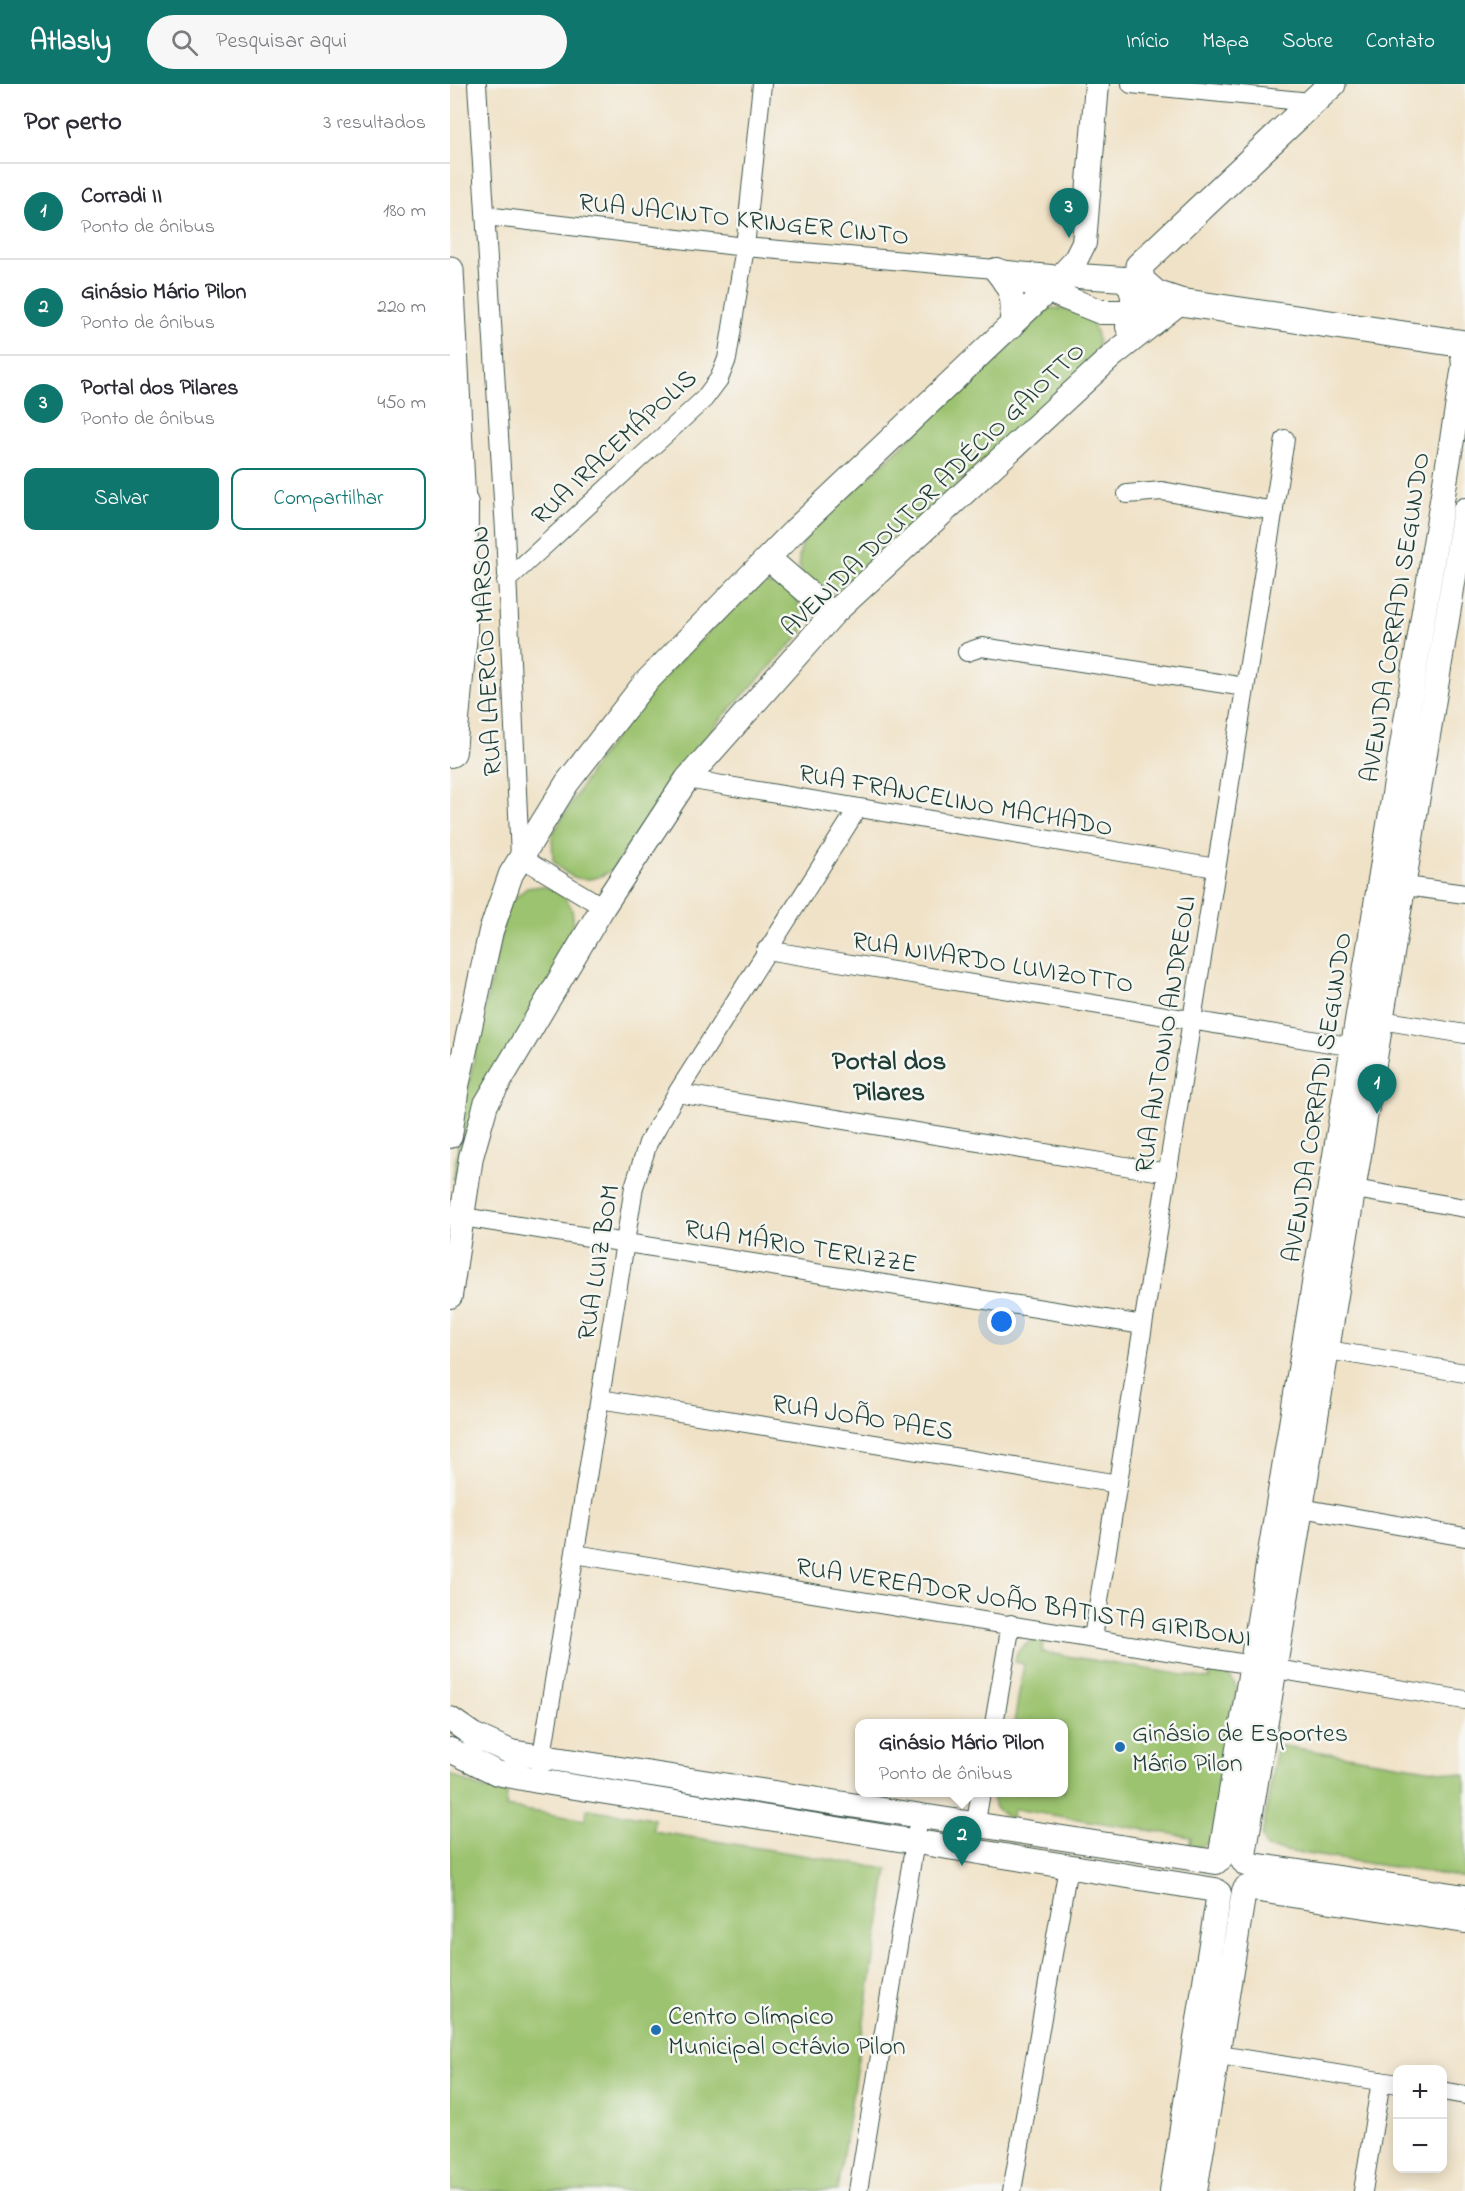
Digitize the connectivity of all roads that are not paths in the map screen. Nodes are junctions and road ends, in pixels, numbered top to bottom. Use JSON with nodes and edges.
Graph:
{"nodes":[{"id":1,"x":477,"y":84,"type":"edge"},
{"id":2,"x":762,"y":84,"type":"edge"},
{"id":3,"x":1097,"y":84,"type":"edge"},
{"id":4,"x":1131,"y":84,"type":"edge"},
{"id":5,"x":1332,"y":84,"type":"edge"},
{"id":6,"x":1311,"y":102,"type":"junction"},
{"id":7,"x":486,"y":216,"type":"junction"},
{"id":8,"x":745,"y":246,"type":"junction"},
{"id":9,"x":450,"y":270,"type":"edge"},
{"id":10,"x":996,"y":270,"type":"junction"},
{"id":11,"x":1132,"y":272,"type":"junction"},
{"id":12,"x":1056,"y":282,"type":"junction"},
{"id":13,"x":1180,"y":302,"type":"junction"},
{"id":14,"x":1132,"y":312,"type":"junction"},
{"id":15,"x":1011,"y":327,"type":"junction"},
{"id":16,"x":1462,"y":343,"type":"edge"},
{"id":17,"x":1113,"y":354,"type":"junction"},
{"id":18,"x":1285,"y":439,"type":"dead end"},
{"id":19,"x":1127,"y":494,"type":"dead end"},
{"id":20,"x":462,"y":504,"type":"joint"},
{"id":21,"x":1465,"y":510,"type":"edge"},
{"id":22,"x":1274,"y":511,"type":"junction"},
{"id":23,"x":768,"y":558,"type":"junction"},
{"id":24,"x":506,"y":581,"type":"junction"},
{"id":25,"x":1426,"y":595,"type":"junction"},
{"id":26,"x":1458,"y":600,"type":"edge"},
{"id":27,"x":833,"y":615,"type":"junction"},
{"id":28,"x":967,"y":652,"type":"dead end"},
{"id":29,"x":1245,"y":687,"type":"junction"},
{"id":30,"x":450,"y":750,"type":"edge"},
{"id":31,"x":687,"y":779,"type":"junction"},
{"id":32,"x":858,"y":808,"type":"junction"},
{"id":33,"x":520,"y":857,"type":"junction"},
{"id":34,"x":1216,"y":868,"type":"junction"},
{"id":35,"x":1392,"y":884,"type":"junction"},
{"id":36,"x":1465,"y":894,"type":"edge"},
{"id":37,"x":603,"y":907,"type":"junction"},
{"id":38,"x":766,"y":950,"type":"junction"},
{"id":39,"x":1370,"y":1019,"type":"junction"},
{"id":40,"x":1192,"y":1020,"type":"junction"},
{"id":41,"x":1465,"y":1034,"type":"edge"},
{"id":42,"x":1354,"y":1047,"type":"junction"},
{"id":43,"x":677,"y":1093,"type":"junction"},
{"id":44,"x":450,"y":1136,"type":"edge"},
{"id":45,"x":1168,"y":1173,"type":"junction"},
{"id":46,"x":1343,"y":1187,"type":"junction"},
{"id":47,"x":1465,"y":1208,"type":"edge"},
{"id":48,"x":456,"y":1216,"type":"edge"},
{"id":49,"x":626,"y":1243,"type":"junction"},
{"id":50,"x":450,"y":1296,"type":"edge"},
{"id":51,"x":1143,"y":1325,"type":"junction"},
{"id":52,"x":1316,"y":1348,"type":"junction"},
{"id":53,"x":1465,"y":1373,"type":"edge"},
{"id":54,"x":600,"y":1399,"type":"junction"},
{"id":55,"x":1118,"y":1484,"type":"junction"},
{"id":56,"x":1290,"y":1506,"type":"junction"},
{"id":57,"x":1465,"y":1537,"type":"edge"},
{"id":58,"x":575,"y":1554,"type":"junction"},
{"id":59,"x":1011,"y":1624,"type":"junction"},
{"id":60,"x":1093,"y":1638,"type":"junction"},
{"id":61,"x":1264,"y":1665,"type":"junction"},
{"id":62,"x":1465,"y":1700,"type":"edge"},
{"id":63,"x":450,"y":1719,"type":"edge"},
{"id":64,"x":995,"y":1719,"type":"edge"},
{"id":65,"x":450,"y":1750,"type":"edge"},
{"id":66,"x":542,"y":1757,"type":"junction"},
{"id":67,"x":538,"y":1781,"type":"junction"},
{"id":68,"x":980,"y":1797,"type":"edge"},
{"id":69,"x":920,"y":1816,"type":"junction"},
{"id":70,"x":976,"y":1824,"type":"junction"},
{"id":71,"x":915,"y":1842,"type":"junction"},
{"id":72,"x":971,"y":1851,"type":"junction"},
{"id":73,"x":1068,"y":1867,"type":"junction"},
{"id":74,"x":1236,"y":1871,"type":"junction"},
{"id":75,"x":1217,"y":1892,"type":"junction"},
{"id":76,"x":1465,"y":1897,"type":"edge"},
{"id":77,"x":1465,"y":1921,"type":"edge"},
{"id":78,"x":1193,"y":2051,"type":"junction"},
{"id":79,"x":1218,"y":2055,"type":"junction"},
{"id":80,"x":1390,"y":2082,"type":"edge"},
{"id":81,"x":1447,"y":2092,"type":"edge"},
{"id":82,"x":1465,"y":2095,"type":"edge"},
{"id":83,"x":858,"y":2191,"type":"edge"},
{"id":84,"x":1012,"y":2191,"type":"edge"},
{"id":85,"x":1172,"y":2191,"type":"edge"},
{"id":86,"x":1195,"y":2191,"type":"edge"},
{"id":87,"x":1363,"y":2191,"type":"edge"}],
"edges":[{"from":1,"to":7,"type":"street","name":"RUA LAERCIO MARSON"},
{"from":2,"to":8,"type":"street","name":"RUA IRACEMÁPOLIS"},
{"from":3,"to":12,"type":"street"},
{"from":4,"to":6,"type":"street"},
{"from":5,"to":6,"type":"main road"},
{"from":6,"to":11,"type":"main road"},
{"from":7,"to":8,"type":"street","name":"RUA JACINTO KRINGER CINTO"},
{"from":7,"to":24,"type":"street","name":"RUA LAERCIO MARSON"},
{"from":8,"to":10,"type":"street","name":"RUA JACINTO KRINGER CINTO"},
{"from":8,"to":24,"type":"street","name":"RUA IRACEMÁPOLIS"},
{"from":9,"to":20,"type":"main road"},
{"from":10,"to":12,"type":"street"},
{"from":10,"to":15,"type":"street"},
{"from":11,"to":12,"type":"street"},
{"from":11,"to":13,"type":"main road"},
{"from":11,"to":14,"type":"street"},
{"from":12,"to":14,"type":"street"},
{"from":12,"to":15,"type":"street"},
{"from":13,"to":14,"type":"street"},
{"from":13,"to":16,"type":"main road"},
{"from":13,"to":17,"type":"street","name":"AVENIDA DOUTOR ADÉCIO GAIOTTO"},
{"from":14,"to":17,"type":"street"},
{"from":15,"to":23,"type":"street"},
{"from":16,"to":25,"type":"street","name":"AVENIDA CORRADI SEGUNDO"},
{"from":17,"to":27,"type":"street","name":"AVENIDA DOUTOR ADÉCIO GAIOTTO"},
{"from":18,"to":22,"type":"street","name":"RUA ANTONIO ANDREOLI"},
{"from":19,"to":22,"type":"street"},
{"from":20,"to":30,"type":"highway"},
{"from":21,"to":26,"type":"street","name":"AVENIDA CORRADI SEGUNDO"},
{"from":22,"to":29,"type":"street","name":"RUA ANTONIO ANDREOLI"},
{"from":23,"to":27,"type":"street"},
{"from":23,"to":33,"type":"street"},
{"from":24,"to":33,"type":"street","name":"RUA LAERCIO MARSON"},
{"from":25,"to":26,"type":"street"},
{"from":25,"to":35,"type":"street","name":"AVENIDA CORRADI SEGUNDO"},
{"from":26,"to":35,"type":"street","name":"AVENIDA CORRADI SEGUNDO"},
{"from":27,"to":31,"type":"street","name":"AVENIDA DOUTOR ADÉCIO GAIOTTO"},
{"from":28,"to":29,"type":"street"},
{"from":29,"to":34,"type":"street","name":"RUA ANTONIO ANDREOLI"},
{"from":31,"to":32,"type":"street","name":"RUA FRANCELINO MACHADO"},
{"from":31,"to":37,"type":"street","name":"AVENIDA DOUTOR ADÉCIO GAIOTTO"},
{"from":32,"to":34,"type":"street","name":"RUA FRANCELINO MACHADO"},
{"from":32,"to":38,"type":"street","name":"RUA LUIZ BOM"},
{"from":33,"to":37,"type":"street"},
{"from":33,"to":44,"type":"street"},
{"from":34,"to":40,"type":"street","name":"RUA ANTONIO ANDREOLI"},
{"from":35,"to":36,"type":"street"},
{"from":35,"to":39,"type":"street","name":"AVENIDA CORRADI SEGUNDO"},
{"from":37,"to":48,"type":"street","name":"AVENIDA DOUTOR ADÉCIO GAIOTTO"},
{"from":38,"to":40,"type":"street","name":"RUA NIVARDO LUVIZOTTO"},
{"from":38,"to":43,"type":"street","name":"RUA LUIZ BOM"},
{"from":39,"to":41,"type":"street"},
{"from":39,"to":42,"type":"street","name":"AVENIDA CORRADI SEGUNDO"},
{"from":39,"to":46,"type":"street","name":"AVENIDA CORRADI SEGUNDO"},
{"from":40,"to":42,"type":"street","name":"RUA NIVARDO LUVIZOTTO"},
{"from":40,"to":45,"type":"street","name":"RUA ANTONIO ANDREOLI"},
{"from":42,"to":46,"type":"street","name":"AVENIDA CORRADI SEGUNDO"},
{"from":43,"to":45,"type":"street"},
{"from":43,"to":49,"type":"street","name":"RUA LUIZ BOM"},
{"from":45,"to":51,"type":"street","name":"RUA ANTONIO ANDREOLI"},
{"from":46,"to":47,"type":"street"},
{"from":46,"to":52,"type":"street","name":"AVENIDA CORRADI SEGUNDO"},
{"from":48,"to":49,"type":"street","name":"RUA MÁRIO TERLIZZE"},
{"from":48,"to":50,"type":"street","name":"AVENIDA DOUTOR ADÉCIO GAIOTTO"},
{"from":49,"to":51,"type":"street","name":"RUA MÁRIO TERLIZZE"},
{"from":49,"to":54,"type":"street","name":"RUA LUIZ BOM"},
{"from":51,"to":55,"type":"street","name":"RUA ANTONIO ANDREOLI"},
{"from":52,"to":53,"type":"street"},
{"from":52,"to":56,"type":"street","name":"AVENIDA CORRADI SEGUNDO"},
{"from":54,"to":55,"type":"street","name":"RUA JOÃO PAES"},
{"from":54,"to":58,"type":"street","name":"RUA LUIZ BOM"},
{"from":55,"to":60,"type":"street","name":"RUA ANTONIO ANDREOLI"},
{"from":56,"to":57,"type":"street"},
{"from":56,"to":61,"type":"street","name":"AVENIDA CORRADI SEGUNDO"},
{"from":58,"to":59,"type":"street","name":"RUA VEREADOR JOÃO BATISTA GIRIBONI"},
{"from":58,"to":66,"type":"street","name":"RUA LUIZ BOM"},
{"from":59,"to":60,"type":"street","name":"RUA VEREADOR JOÃO BATISTA GIRIBONI"},
{"from":59,"to":64,"type":"street"},
{"from":60,"to":61,"type":"street","name":"RUA VEREADOR JOÃO BATISTA GIRIBONI"},
{"from":61,"to":62,"type":"street","name":"RUA VEREADOR JOÃO BATISTA GIRIBONI"},
{"from":61,"to":74,"type":"street","name":"AVENIDA CORRADI SEGUNDO"},
{"from":63,"to":66,"type":"street"},
{"from":65,"to":67,"type":"street"},
{"from":66,"to":67,"type":"street","name":"RUA LUIZ BOM"},
{"from":66,"to":69,"type":"street"},
{"from":67,"to":71,"type":"street"},
{"from":68,"to":70,"type":"street"},
{"from":69,"to":70,"type":"street"},
{"from":69,"to":71,"type":"street"},
{"from":70,"to":72,"type":"street"},
{"from":70,"to":74,"type":"street"},
{"from":71,"to":72,"type":"street"},
{"from":71,"to":83,"type":"street"},
{"from":72,"to":73,"type":"street"},
{"from":73,"to":75,"type":"street"},
{"from":73,"to":84,"type":"street"},
{"from":74,"to":75,"type":"street"},
{"from":74,"to":76,"type":"street"},
{"from":74,"to":77,"type":"street"},
{"from":74,"to":79,"type":"street","name":"AVENIDA CORRADI SEGUNDO"},
{"from":75,"to":78,"type":"street"},
{"from":78,"to":79,"type":"street"},
{"from":78,"to":85,"type":"street"},
{"from":79,"to":80,"type":"street"},
{"from":79,"to":86,"type":"street","name":"AVENIDA CORRADI SEGUNDO"},
{"from":80,"to":87,"type":"street"},
{"from":81,"to":82,"type":"street"}]}
